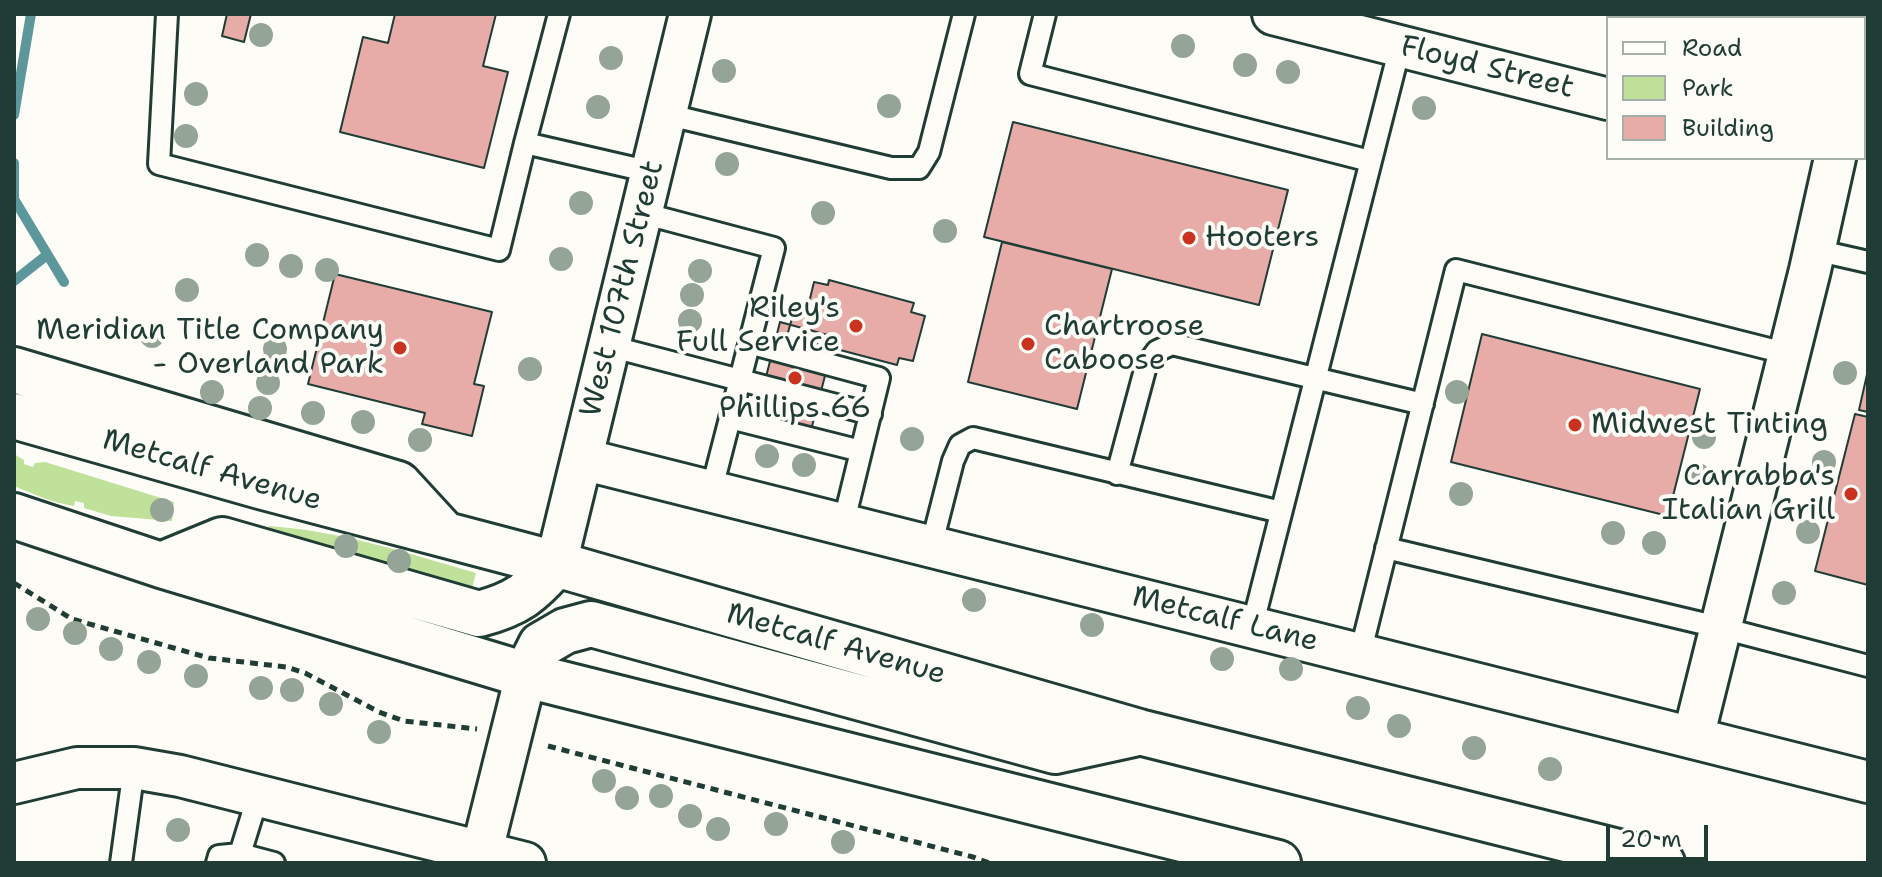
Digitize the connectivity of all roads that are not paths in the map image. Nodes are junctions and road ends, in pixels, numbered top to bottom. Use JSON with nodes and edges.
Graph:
{"nodes":[{"id":1,"x":167,"y":14,"type":"edge"},
{"id":2,"x":559,"y":14,"type":"edge"},
{"id":3,"x":690,"y":14,"type":"edge"},
{"id":4,"x":964,"y":14,"type":"edge"},
{"id":5,"x":1045,"y":14,"type":"edge"},
{"id":6,"x":1273,"y":14,"type":"edge"},
{"id":7,"x":1400,"y":47,"type":"junction"},
{"id":8,"x":1606,"y":98,"type":"edge"},
{"id":9,"x":665,"y":114,"type":"junction"},
{"id":10,"x":525,"y":143,"type":"junction"},
{"id":11,"x":1835,"y":160,"type":"edge"},
{"id":12,"x":1370,"y":161,"type":"junction"},
{"id":13,"x":651,"y":172,"type":"junction"},
{"id":14,"x":642,"y":213,"type":"junction"},
{"id":15,"x":1815,"y":250,"type":"junction"},
{"id":16,"x":1868,"y":262,"type":"edge"},
{"id":17,"x":749,"y":343,"type":"junction"},
{"id":18,"x":609,"y":346,"type":"junction"},
{"id":19,"x":1789,"y":354,"type":"junction"},
{"id":20,"x":14,"y":370,"type":"edge"},
{"id":21,"x":1316,"y":378,"type":"junction"},
{"id":22,"x":740,"y":380,"type":"junction"},
{"id":23,"x":1423,"y":404,"type":"junction"},
{"id":24,"x":871,"y":414,"type":"junction"},
{"id":25,"x":14,"y":416,"type":"edge"},
{"id":26,"x":730,"y":418,"type":"junction"},
{"id":27,"x":861,"y":451,"type":"junction"},
{"id":28,"x":582,"y":459,"type":"junction"},
{"id":29,"x":1117,"y":474,"type":"junction"},
{"id":30,"x":711,"y":492,"type":"junction"},
{"id":31,"x":1281,"y":512,"type":"junction"},
{"id":32,"x":14,"y":516,"type":"edge"},
{"id":33,"x":843,"y":525,"type":"junction"},
{"id":34,"x":444,"y":534,"type":"junction"},
{"id":35,"x":931,"y":547,"type":"junction"},
{"id":36,"x":1386,"y":548,"type":"junction"},
{"id":37,"x":556,"y":564,"type":"junction"},
{"id":38,"x":161,"y":565,"type":"junction"},
{"id":39,"x":1252,"y":627,"type":"junction"},
{"id":40,"x":1722,"y":628,"type":"junction"},
{"id":41,"x":1360,"y":654,"type":"junction"},
{"id":42,"x":1868,"y":666,"type":"edge"},
{"id":43,"x":526,"y":675,"type":"junction"},
{"id":44,"x":1139,"y":732,"type":"junction"},
{"id":45,"x":1693,"y":738,"type":"junction"},
{"id":46,"x":134,"y":768,"type":"junction"},
{"id":47,"x":1868,"y":782,"type":"edge"},
{"id":48,"x":14,"y":783,"type":"edge"},
{"id":49,"x":258,"y":796,"type":"junction"},
{"id":50,"x":240,"y":854,"type":"junction"},
{"id":51,"x":481,"y":858,"type":"edge"},
{"id":52,"x":121,"y":863,"type":"edge"},
{"id":53,"x":217,"y":863,"type":"edge"},
{"id":54,"x":273,"y":863,"type":"edge"},
{"id":55,"x":525,"y":863,"type":"edge"},
{"id":56,"x":1278,"y":863,"type":"edge"},
{"id":57,"x":1662,"y":863,"type":"edge"}],
"edges":[{"from":1,"to":10,"type":"lane"},
{"from":2,"to":10,"type":"lane"},
{"from":3,"to":9,"type":"street","name":"West 107th Street"},
{"from":4,"to":9,"type":"lane"},
{"from":5,"to":12,"type":"lane"},
{"from":6,"to":7,"type":"street","name":"Floyd Street"},
{"from":7,"to":8,"type":"street","name":"Floyd Street"},
{"from":7,"to":12,"type":"lane"},
{"from":9,"to":13,"type":"street","name":"West 107th Street"},
{"from":10,"to":13,"type":"lane"},
{"from":11,"to":15,"type":"street"},
{"from":12,"to":21,"type":"lane"},
{"from":13,"to":14,"type":"street","name":"West 107th Street"},
{"from":14,"to":17,"type":"lane"},
{"from":14,"to":18,"type":"street","name":"West 107th Street"},
{"from":15,"to":16,"type":"lane"},
{"from":15,"to":19,"type":"street"},
{"from":17,"to":22,"type":"lane"},
{"from":17,"to":24,"type":"lane"},
{"from":18,"to":22,"type":"lane"},
{"from":18,"to":28,"type":"street","name":"West 107th Street"},
{"from":19,"to":23,"type":"lane"},
{"from":19,"to":40,"type":"street"},
{"from":20,"to":34,"type":"main road"},
{"from":21,"to":23,"type":"lane"},
{"from":21,"to":29,"type":"lane"},
{"from":21,"to":31,"type":"lane"},
{"from":22,"to":24,"type":"lane"},
{"from":22,"to":26,"type":"lane"},
{"from":23,"to":36,"type":"lane"},
{"from":24,"to":27,"type":"lane"},
{"from":25,"to":34,"type":"main road","name":"Metcalf Avenue"},
{"from":26,"to":27,"type":"lane"},
{"from":26,"to":30,"type":"lane"},
{"from":27,"to":33,"type":"lane"},
{"from":28,"to":30,"type":"street","name":"Metcalf Lane"},
{"from":28,"to":37,"type":"street","name":"West 107th Street"},
{"from":29,"to":31,"type":"lane"},
{"from":29,"to":35,"type":"lane"},
{"from":30,"to":33,"type":"street","name":"Metcalf Lane"},
{"from":31,"to":39,"type":"lane"},
{"from":32,"to":38,"type":"main road"},
{"from":33,"to":35,"type":"street","name":"Metcalf Lane"},
{"from":34,"to":37,"type":"main road","name":"Metcalf Avenue"},
{"from":35,"to":39,"type":"street","name":"Metcalf Lane"},
{"from":36,"to":40,"type":"lane"},
{"from":36,"to":41,"type":"lane"},
{"from":37,"to":38,"type":"main road"},
{"from":37,"to":44,"type":"main road","name":"Metcalf Avenue"},
{"from":38,"to":43,"type":"main road"},
{"from":39,"to":41,"type":"street","name":"Metcalf Lane"},
{"from":40,"to":42,"type":"lane"},
{"from":40,"to":45,"type":"street"},
{"from":41,"to":45,"type":"street","name":"Metcalf Lane"},
{"from":43,"to":44,"type":"main road"},
{"from":43,"to":51,"type":"street"},
{"from":43,"to":56,"type":"main road"},
{"from":44,"to":57,"type":"main road","name":"Metcalf Avenue"},
{"from":45,"to":47,"type":"street","name":"Metcalf Lane"},
{"from":46,"to":48,"type":"street"},
{"from":46,"to":49,"type":"street"},
{"from":46,"to":52,"type":"lane"},
{"from":49,"to":50,"type":"lane"},
{"from":49,"to":51,"type":"street"},
{"from":50,"to":53,"type":"lane"},
{"from":50,"to":54,"type":"lane"},
{"from":51,"to":55,"type":"street"}]}
